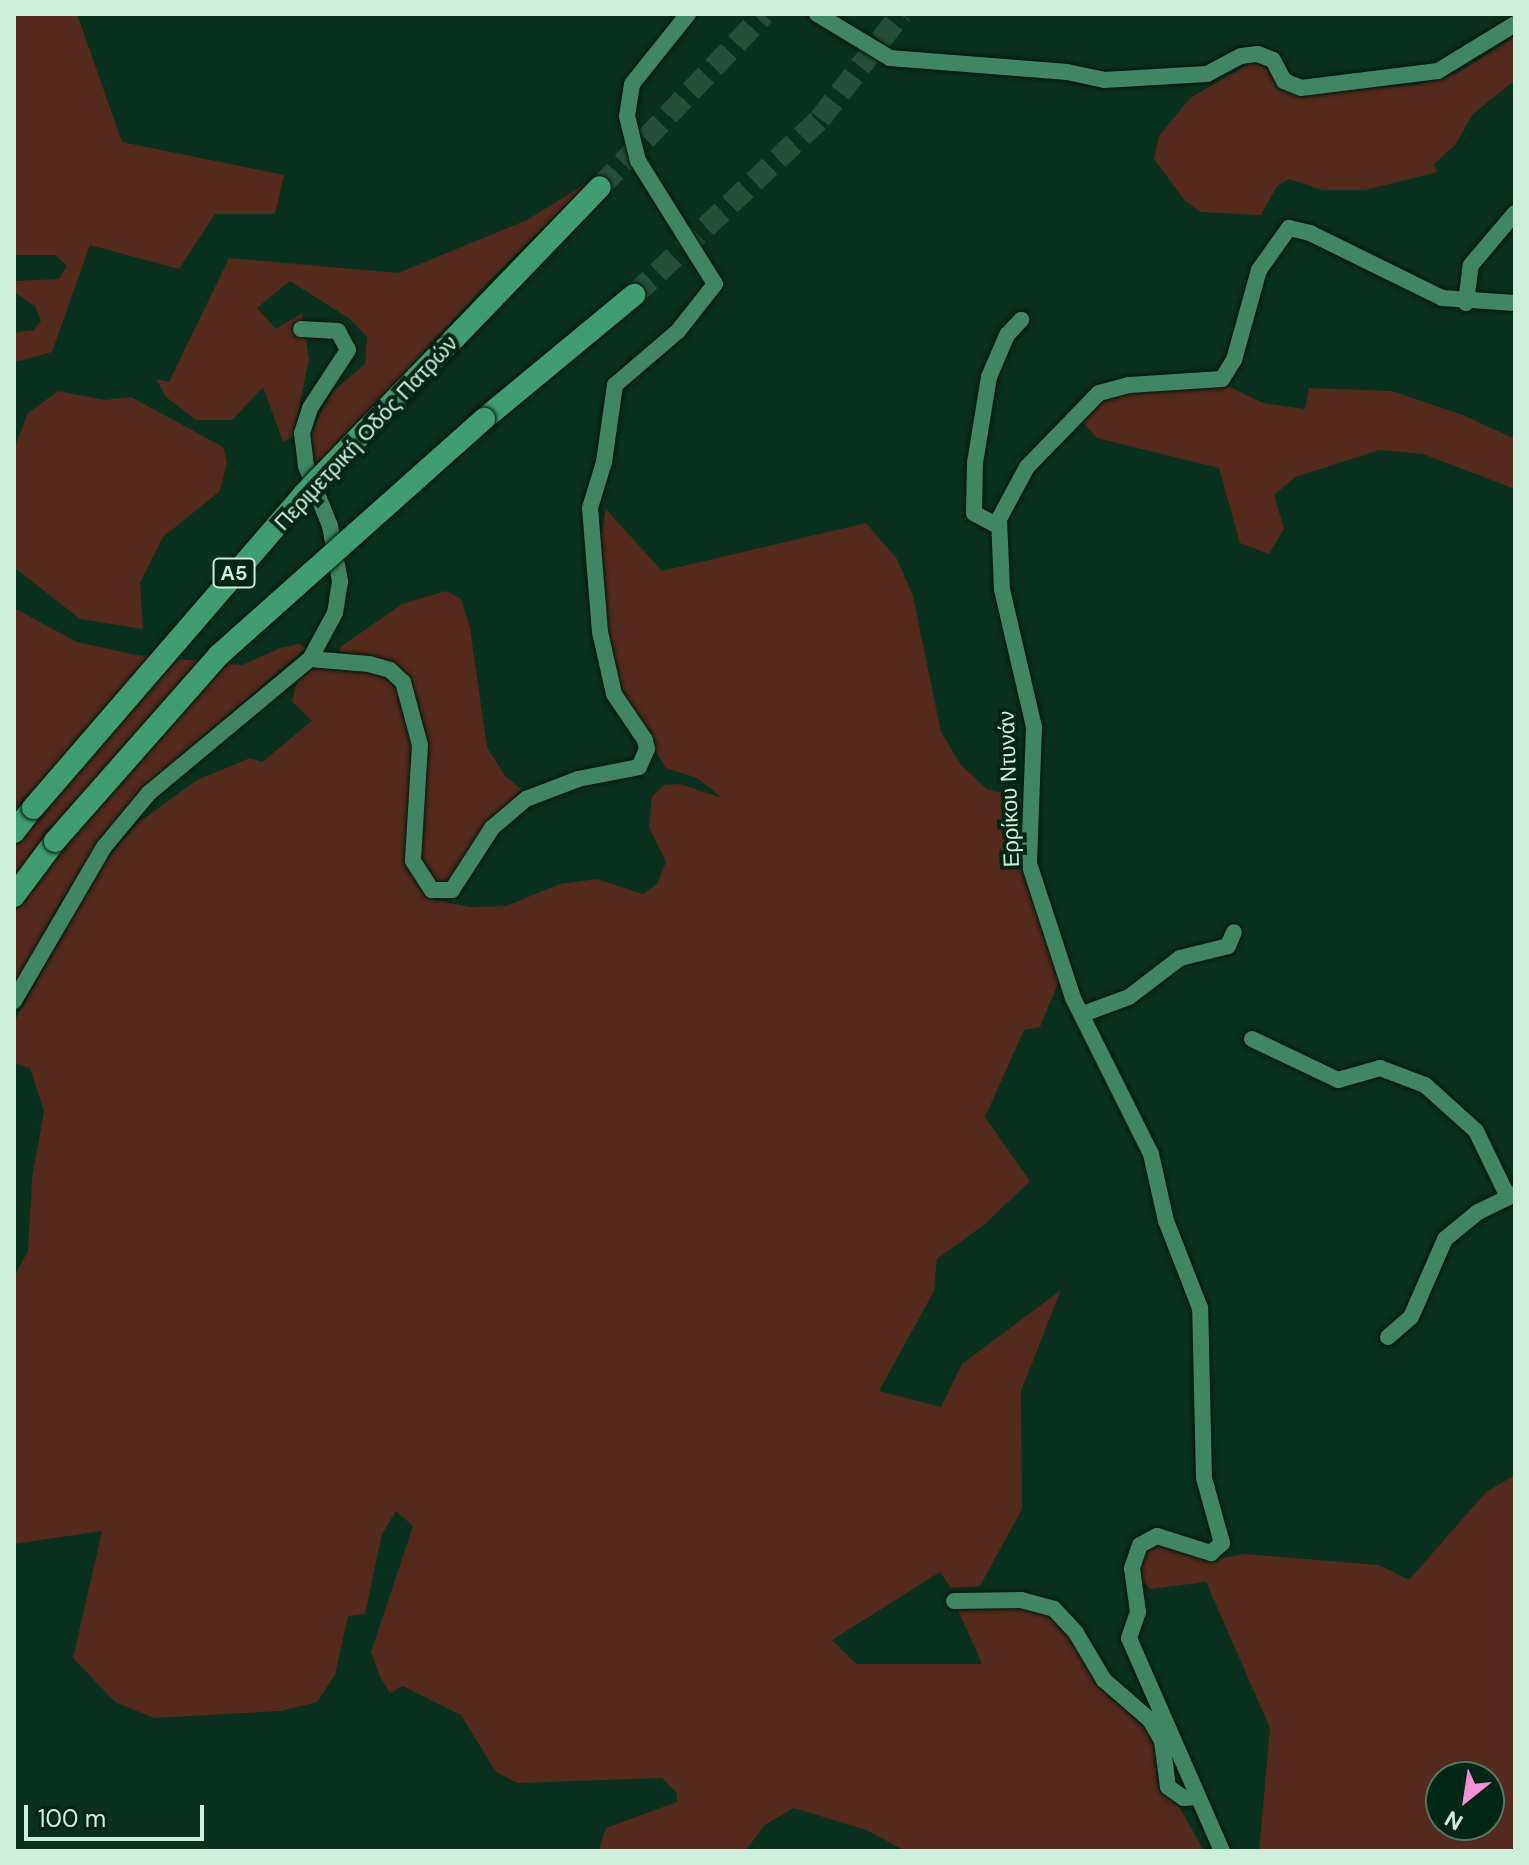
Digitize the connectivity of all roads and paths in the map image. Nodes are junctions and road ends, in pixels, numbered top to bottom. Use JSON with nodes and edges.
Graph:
{"nodes":[{"id":1,"x":688,"y":14,"type":"edge"},
{"id":2,"x":817,"y":14,"type":"edge"},
{"id":3,"x":1515,"y":24,"type":"edge"},
{"id":4,"x":600,"y":187,"type":"tunnel mouth"},
{"id":5,"x":1515,"y":213,"type":"edge"},
{"id":6,"x":634,"y":295,"type":"tunnel mouth"},
{"id":7,"x":1466,"y":303,"type":"junction"},
{"id":8,"x":1515,"y":303,"type":"edge"},
{"id":9,"x":1021,"y":320,"type":"dead end"},
{"id":10,"x":301,"y":329,"type":"dead end"},
{"id":11,"x":998,"y":526,"type":"junction"},
{"id":12,"x":310,"y":659,"type":"junction"},
{"id":13,"x":14,"y":832,"type":"edge"},
{"id":14,"x":14,"y":896,"type":"edge"},
{"id":15,"x":1234,"y":932,"type":"dead end"},
{"id":16,"x":14,"y":1001,"type":"edge"},
{"id":17,"x":1083,"y":1014,"type":"junction"},
{"id":18,"x":1252,"y":1039,"type":"dead end"},
{"id":19,"x":1512,"y":1196,"type":"edge"},
{"id":20,"x":1388,"y":1337,"type":"dead end"},
{"id":21,"x":954,"y":1601,"type":"dead end"},
{"id":22,"x":1196,"y":1797,"type":"junction"},
{"id":23,"x":1222,"y":1851,"type":"edge"}],
"edges":[{"from":1,"to":12,"type":"street"},
{"from":2,"to":3,"type":"street"},
{"from":4,"to":13,"type":"highway","name":"Περιμετρική Οδός Πατρών","number":"Α5","bridge":true},
{"from":5,"to":7,"type":"street"},
{"from":6,"to":14,"type":"highway","number":"Α5","bridge":true},
{"from":7,"to":8,"type":"street","name":"Ερρίκου Ντυνάν"},
{"from":7,"to":11,"type":"street","name":"Ερρίκου Ντυνάν"},
{"from":9,"to":11,"type":"street"},
{"from":10,"to":12,"type":"street"},
{"from":11,"to":17,"type":"street","name":"Ερρίκου Ντυνάν"},
{"from":12,"to":16,"type":"street"},
{"from":15,"to":17,"type":"street"},
{"from":17,"to":22,"type":"street","name":"Ερρίκου Ντυνάν"},
{"from":18,"to":19,"type":"street"},
{"from":19,"to":20,"type":"street"},
{"from":21,"to":22,"type":"street"},
{"from":22,"to":23,"type":"street","name":"Ερρίκου Ντυνάν"}]}
